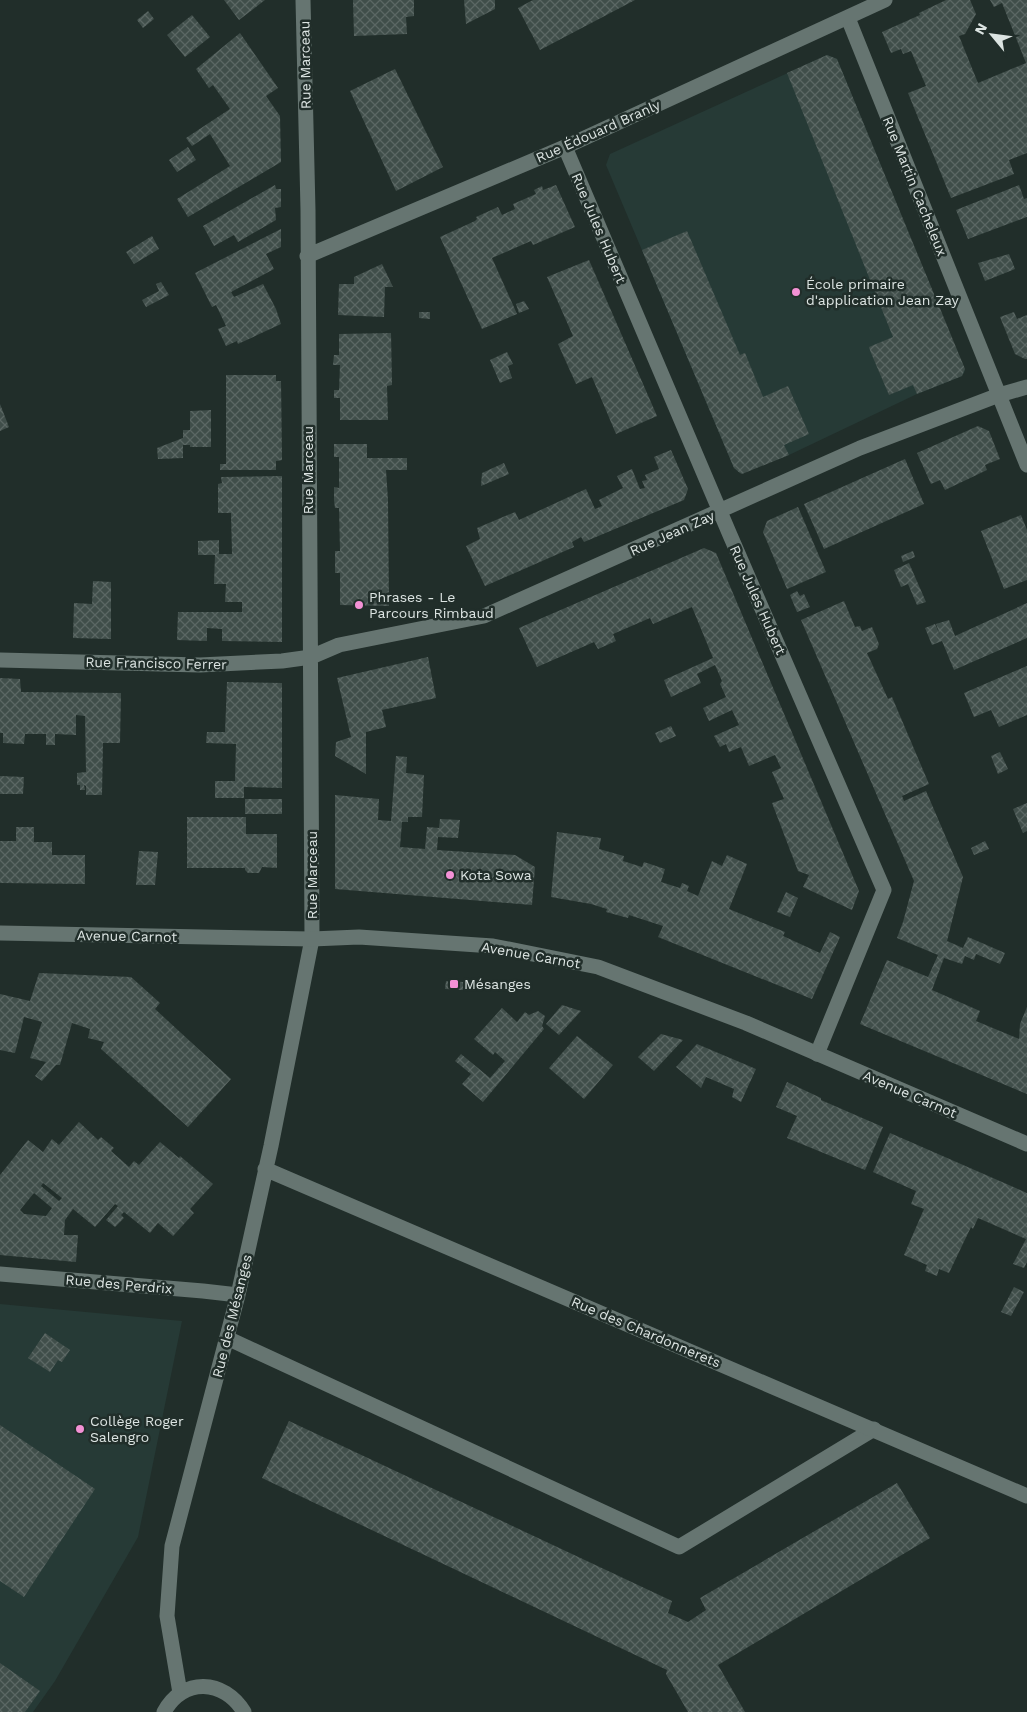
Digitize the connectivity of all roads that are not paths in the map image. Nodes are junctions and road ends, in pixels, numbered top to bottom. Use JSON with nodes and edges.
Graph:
{"nodes":[{"id":1,"x":303,"y":0,"type":"edge"},
{"id":2,"x":885,"y":0,"type":"edge"},
{"id":3,"x":848,"y":18,"type":"junction"},
{"id":4,"x":565,"y":147,"type":"junction"},
{"id":5,"x":307,"y":256,"type":"junction"},
{"id":6,"x":1027,"y":387,"type":"edge"},
{"id":7,"x":999,"y":396,"type":"junction"},
{"id":8,"x":1027,"y":465,"type":"edge"},
{"id":9,"x":720,"y":511,"type":"junction"},
{"id":10,"x":311,"y":657,"type":"junction"},
{"id":11,"x":0,"y":660,"type":"edge"},
{"id":12,"x":0,"y":933,"type":"edge"},
{"id":13,"x":312,"y":939,"type":"junction"},
{"id":14,"x":816,"y":1054,"type":"junction"},
{"id":15,"x":1027,"y":1144,"type":"edge"},
{"id":16,"x":265,"y":1169,"type":"junction"},
{"id":17,"x":0,"y":1274,"type":"edge"},
{"id":18,"x":238,"y":1295,"type":"junction"},
{"id":19,"x":227,"y":1338,"type":"junction"},
{"id":20,"x":874,"y":1430,"type":"junction"},
{"id":21,"x":1027,"y":1496,"type":"edge"},
{"id":22,"x":180,"y":1693,"type":"junction"},
{"id":23,"x":164,"y":1712,"type":"edge"},
{"id":24,"x":244,"y":1712,"type":"edge"}],
"edges":[{"from":1,"to":5,"type":"street","name":"Rue Marceau"},
{"from":2,"to":3,"type":"street","name":"Rue Édouard Branly"},
{"from":3,"to":4,"type":"street","name":"Rue Édouard Branly"},
{"from":3,"to":7,"type":"street","name":"Rue Martin Cacheleux"},
{"from":4,"to":5,"type":"street","name":"Rue Édouard Branly"},
{"from":4,"to":9,"type":"street","name":"Rue Jules Hubert"},
{"from":5,"to":10,"type":"street","name":"Rue Marceau"},
{"from":6,"to":7,"type":"street","name":"Rue Jean Zay"},
{"from":7,"to":8,"type":"street","name":"Rue Martin Cacheleux"},
{"from":7,"to":9,"type":"street","name":"Rue Jean Zay"},
{"from":9,"to":10,"type":"street","name":"Rue Jean Zay"},
{"from":9,"to":14,"type":"street","name":"Rue Jules Hubert"},
{"from":10,"to":11,"type":"street","name":"Rue Francisco Ferrer"},
{"from":10,"to":13,"type":"street","name":"Rue Marceau"},
{"from":12,"to":13,"type":"street","name":"Avenue Carnot"},
{"from":13,"to":14,"type":"street","name":"Avenue Carnot"},
{"from":13,"to":16,"type":"street","name":"Rue des Mésanges"},
{"from":14,"to":15,"type":"street","name":"Avenue Carnot"},
{"from":16,"to":18,"type":"street","name":"Rue des Mésanges"},
{"from":16,"to":20,"type":"street","name":"Rue des Chardonnerets"},
{"from":17,"to":18,"type":"street","name":"Rue des Perdrix"},
{"from":18,"to":19,"type":"street","name":"Rue des Mésanges"},
{"from":19,"to":20,"type":"street"},
{"from":19,"to":22,"type":"street","name":"Rue des Mésanges"},
{"from":20,"to":21,"type":"street","name":"Rue des Chardonnerets"},
{"from":22,"to":23,"type":"street"},
{"from":22,"to":24,"type":"street"}]}
